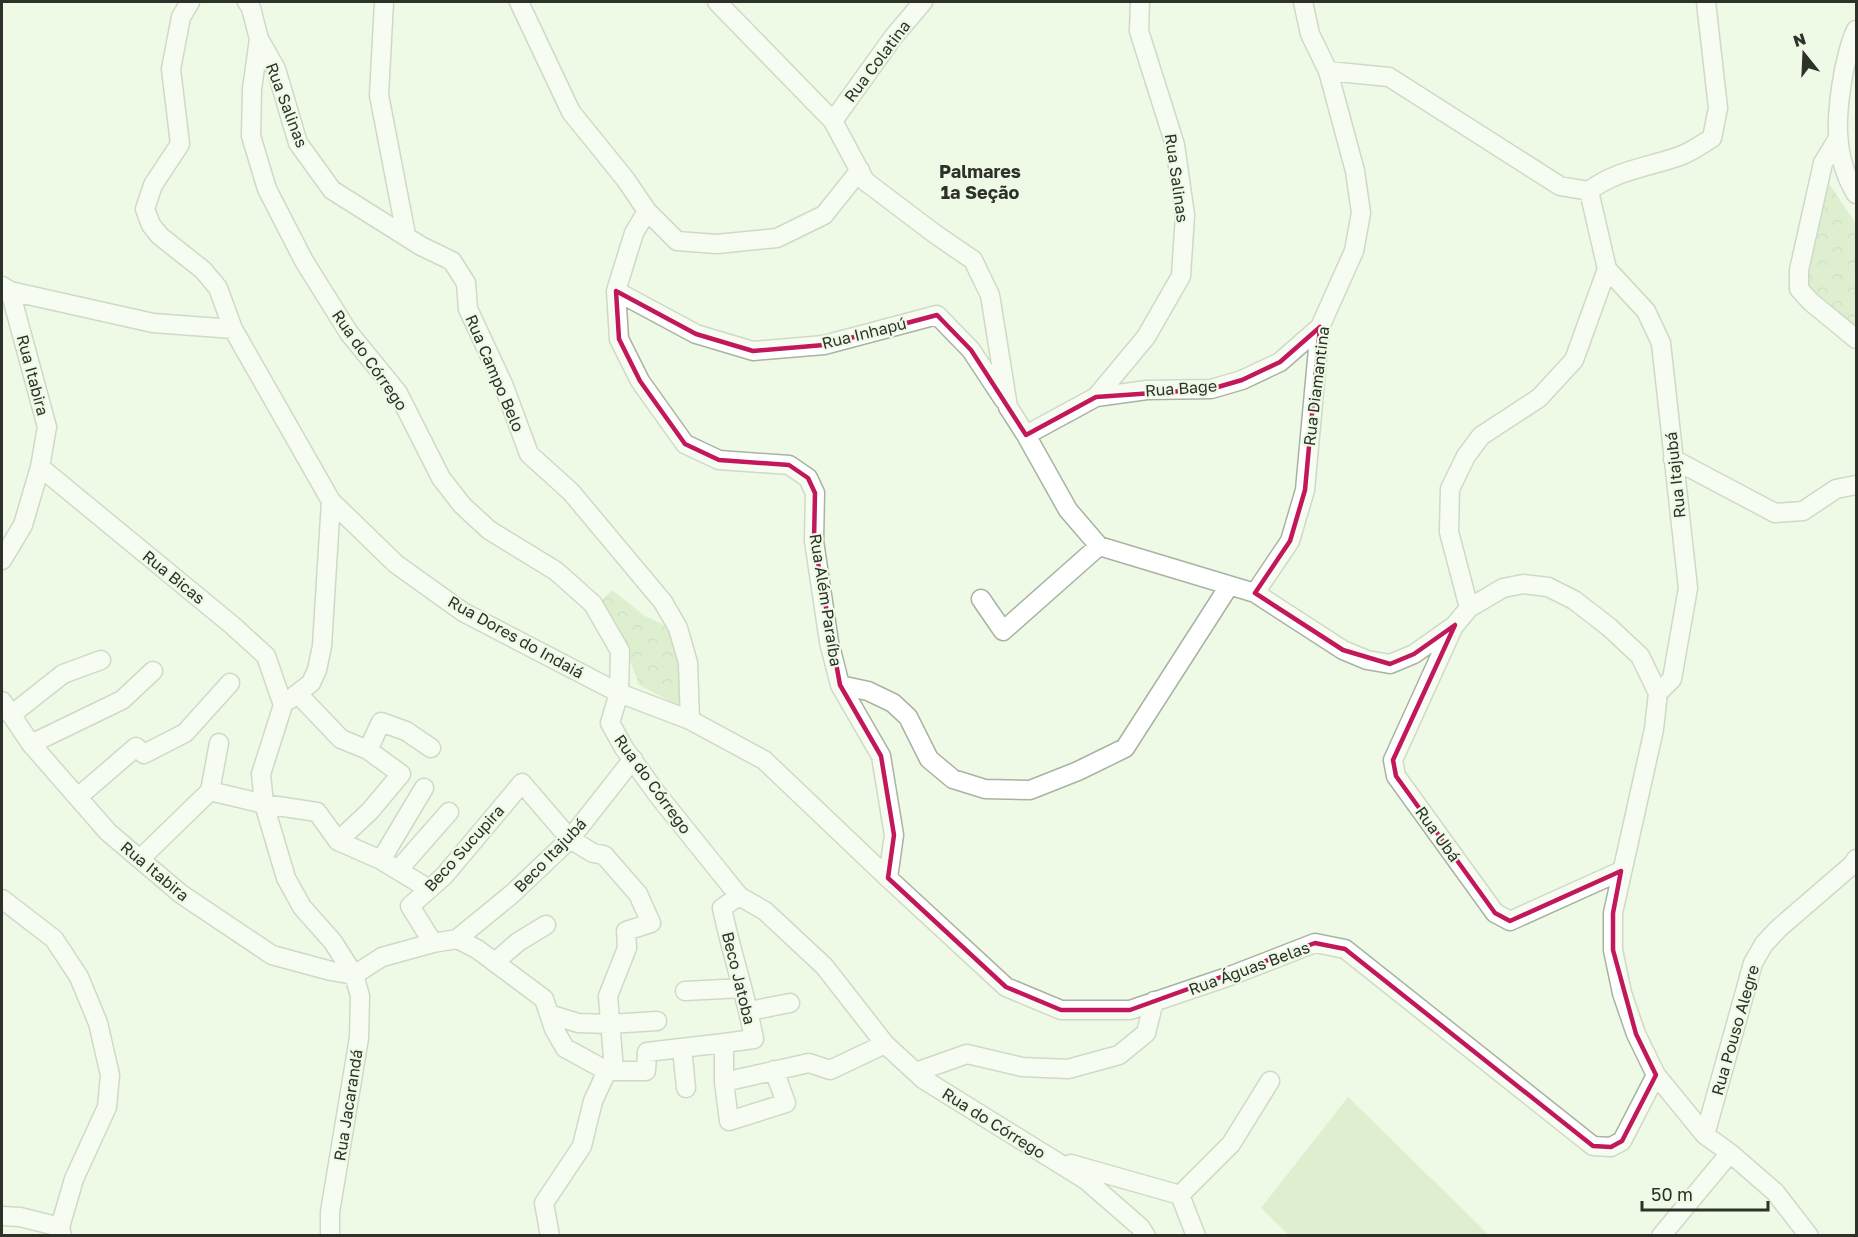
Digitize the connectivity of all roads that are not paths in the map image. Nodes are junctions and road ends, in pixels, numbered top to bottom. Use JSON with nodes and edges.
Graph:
{"nodes":[{"id":1,"x":190,"y":2,"type":"edge"},
{"id":2,"x":246,"y":2,"type":"edge"},
{"id":3,"x":384,"y":2,"type":"edge"},
{"id":4,"x":519,"y":2,"type":"edge"},
{"id":5,"x":717,"y":2,"type":"edge"},
{"id":6,"x":923,"y":2,"type":"edge"},
{"id":7,"x":1140,"y":2,"type":"edge"},
{"id":8,"x":1303,"y":2,"type":"edge"},
{"id":9,"x":1706,"y":2,"type":"edge"},
{"id":10,"x":1857,"y":30,"type":"edge"},
{"id":11,"x":259,"y":39,"type":"junction"},
{"id":12,"x":1328,"y":71,"type":"junction"},
{"id":13,"x":833,"y":121,"type":"junction"},
{"id":14,"x":1837,"y":140,"type":"junction"},
{"id":15,"x":860,"y":170,"type":"junction"},
{"id":16,"x":1589,"y":191,"type":"junction"},
{"id":17,"x":1857,"y":194,"type":"edge"},
{"id":18,"x":646,"y":211,"type":"junction"},
{"id":19,"x":406,"y":235,"type":"junction"},
{"id":20,"x":1607,"y":269,"type":"junction"},
{"id":21,"x":6,"y":289,"type":"edge"},
{"id":22,"x":616,"y":291,"type":"junction"},
{"id":23,"x":1320,"y":327,"type":"junction"},
{"id":24,"x":233,"y":329,"type":"junction"},
{"id":25,"x":1857,"y":339,"type":"edge"},
{"id":26,"x":1096,"y":397,"type":"junction"},
{"id":27,"x":1008,"y":407,"type":"junction"},
{"id":28,"x":1026,"y":435,"type":"junction"},
{"id":29,"x":1673,"y":459,"type":"junction"},
{"id":30,"x":40,"y":467,"type":"junction"},
{"id":31,"x":1857,"y":485,"type":"edge"},
{"id":32,"x":331,"y":501,"type":"junction"},
{"id":33,"x":1099,"y":546,"type":"junction"},
{"id":34,"x":2,"y":560,"type":"edge"},
{"id":35,"x":1229,"y":586,"type":"junction"},
{"id":36,"x":1255,"y":593,"type":"junction"},
{"id":37,"x":981,"y":599,"type":"dead end"},
{"id":38,"x":1469,"y":608,"type":"junction"},
{"id":39,"x":1455,"y":625,"type":"junction"},
{"id":40,"x":101,"y":660,"type":"dead end"},
{"id":41,"x":153,"y":671,"type":"dead end"},
{"id":42,"x":230,"y":683,"type":"dead end"},
{"id":43,"x":840,"y":685,"type":"junction"},
{"id":44,"x":620,"y":693,"type":"junction"},
{"id":45,"x":1658,"y":693,"type":"junction"},
{"id":46,"x":298,"y":694,"type":"junction"},
{"id":47,"x":283,"y":705,"type":"junction"},
{"id":48,"x":6,"y":708,"type":"edge"},
{"id":49,"x":690,"y":720,"type":"junction"},
{"id":50,"x":219,"y":742,"type":"dead end"},
{"id":51,"x":32,"y":744,"type":"junction"},
{"id":52,"x":431,"y":748,"type":"dead end"},
{"id":53,"x":368,"y":750,"type":"junction"},
{"id":54,"x":633,"y":759,"type":"junction"},
{"id":55,"x":424,"y":788,"type":"dead end"},
{"id":56,"x":210,"y":791,"type":"junction"},
{"id":57,"x":78,"y":797,"type":"junction"},
{"id":58,"x":264,"y":804,"type":"junction"},
{"id":59,"x":449,"y":812,"type":"dead end"},
{"id":60,"x":570,"y":839,"type":"junction"},
{"id":61,"x":338,"y":842,"type":"junction"},
{"id":62,"x":140,"y":859,"type":"junction"},
{"id":63,"x":1857,"y":859,"type":"edge"},
{"id":64,"x":381,"y":860,"type":"junction"},
{"id":65,"x":398,"y":870,"type":"junction"},
{"id":66,"x":1621,"y":871,"type":"junction"},
{"id":67,"x":888,"y":878,"type":"junction"},
{"id":68,"x":429,"y":889,"type":"junction"},
{"id":69,"x":739,"y":896,"type":"junction"},
{"id":70,"x":2,"y":898,"type":"edge"},
{"id":71,"x":546,"y":925,"type":"dead end"},
{"id":72,"x":457,"y":939,"type":"junction"},
{"id":73,"x":433,"y":943,"type":"junction"},
{"id":74,"x":495,"y":962,"type":"junction"},
{"id":75,"x":354,"y":975,"type":"junction"},
{"id":76,"x":742,"y":988,"type":"junction"},
{"id":77,"x":685,"y":991,"type":"dead end"},
{"id":78,"x":1154,"y":1001,"type":"junction"},
{"id":79,"x":790,"y":1003,"type":"dead end"},
{"id":80,"x":749,"y":1011,"type":"junction"},
{"id":81,"x":549,"y":1014,"type":"junction"},
{"id":82,"x":657,"y":1021,"type":"dead end"},
{"id":83,"x":610,"y":1024,"type":"junction"},
{"id":84,"x":724,"y":1043,"type":"junction"},
{"id":85,"x":885,"y":1044,"type":"junction"},
{"id":86,"x":681,"y":1048,"type":"junction"},
{"id":87,"x":611,"y":1070,"type":"junction"},
{"id":88,"x":774,"y":1070,"type":"junction"},
{"id":89,"x":916,"y":1072,"type":"junction"},
{"id":90,"x":1656,"y":1075,"type":"junction"},
{"id":91,"x":1270,"y":1081,"type":"dead end"},
{"id":92,"x":724,"y":1082,"type":"junction"},
{"id":93,"x":686,"y":1089,"type":"dead end"},
{"id":94,"x":1705,"y":1135,"type":"junction"},
{"id":95,"x":1730,"y":1153,"type":"junction"},
{"id":96,"x":1052,"y":1159,"type":"junction"},
{"id":97,"x":1180,"y":1195,"type":"junction"},
{"id":98,"x":2,"y":1216,"type":"edge"},
{"id":99,"x":59,"y":1233,"type":"edge"},
{"id":100,"x":330,"y":1236,"type":"edge"},
{"id":101,"x":550,"y":1236,"type":"edge"},
{"id":102,"x":1146,"y":1236,"type":"edge"},
{"id":103,"x":1196,"y":1236,"type":"edge"},
{"id":104,"x":1661,"y":1236,"type":"edge"},
{"id":105,"x":1809,"y":1236,"type":"edge"}],
"edges":[{"from":1,"to":24,"type":"street"},
{"from":2,"to":11,"type":"street","name":"Rua Salinas"},
{"from":3,"to":19,"type":"street"},
{"from":4,"to":18,"type":"street"},
{"from":5,"to":13,"type":"street"},
{"from":6,"to":13,"type":"street","name":"Rua Colatina"},
{"from":7,"to":26,"type":"street","name":"Rua Salinas"},
{"from":8,"to":12,"type":"street","name":"Rua Diamantina"},
{"from":9,"to":16,"type":"street"},
{"from":10,"to":14,"type":"street"},
{"from":11,"to":19,"type":"street","name":"Rua Salinas"},
{"from":11,"to":44,"type":"street","name":"Rua do Córrego"},
{"from":12,"to":16,"type":"street"},
{"from":12,"to":23,"type":"street","name":"Rua Diamantina"},
{"from":13,"to":15,"type":"street"},
{"from":14,"to":17,"type":"street"},
{"from":14,"to":25,"type":"street"},
{"from":15,"to":18,"type":"street"},
{"from":15,"to":27,"type":"street"},
{"from":16,"to":20,"type":"street"},
{"from":18,"to":22,"type":"street","name":"Rua Além Paraíba"},
{"from":19,"to":49,"type":"street","name":"Rua Campo Belo"},
{"from":20,"to":29,"type":"street","name":"Rua Itajubá"},
{"from":20,"to":38,"type":"street"},
{"from":21,"to":24,"type":"street"},
{"from":21,"to":30,"type":"street","name":"Rua Itabira"},
{"from":22,"to":27,"type":"street","name":"Rua Inhapú"},
{"from":22,"to":43,"type":"street","name":"Rua Além Paraíba"},
{"from":23,"to":26,"type":"street","name":"Rua Bage"},
{"from":23,"to":36,"type":"street","name":"Rua Diamantina"},
{"from":24,"to":32,"type":"street","name":"Rua Dores do Indaiá"},
{"from":26,"to":28,"type":"street","name":"Rua Salinas"},
{"from":27,"to":28,"type":"street"},
{"from":28,"to":33,"type":"street"},
{"from":29,"to":31,"type":"street"},
{"from":29,"to":45,"type":"street","name":"Rua Itajubá"},
{"from":30,"to":34,"type":"street","name":"Rua Itabira"},
{"from":30,"to":47,"type":"street","name":"Rua Bicas"},
{"from":32,"to":44,"type":"street","name":"Rua Dores do Indaiá"},
{"from":32,"to":46,"type":"street"},
{"from":33,"to":35,"type":"street"},
{"from":33,"to":37,"type":"street"},
{"from":35,"to":36,"type":"street"},
{"from":35,"to":43,"type":"street"},
{"from":36,"to":39,"type":"street"},
{"from":38,"to":39,"type":"street"},
{"from":38,"to":45,"type":"street"},
{"from":39,"to":66,"type":"street","name":"Rua Ubá"},
{"from":40,"to":48,"type":"street"},
{"from":41,"to":51,"type":"street"},
{"from":42,"to":57,"type":"street"},
{"from":43,"to":67,"type":"street","name":"Rua Além Paraíba"},
{"from":44,"to":49,"type":"street","name":"Rua Dores do Indaiá"},
{"from":44,"to":54,"type":"street","name":"Rua do Córrego"},
{"from":45,"to":66,"type":"street"},
{"from":46,"to":47,"type":"street"},
{"from":46,"to":53,"type":"street"},
{"from":47,"to":58,"type":"street"},
{"from":48,"to":51,"type":"street","name":"Rua Itabira"},
{"from":49,"to":67,"type":"street","name":"Rua Dores do Indaiá"},
{"from":50,"to":56,"type":"street"},
{"from":51,"to":57,"type":"street","name":"Rua Itabira"},
{"from":52,"to":53,"type":"street"},
{"from":53,"to":61,"type":"street"},
{"from":54,"to":60,"type":"street","name":"Beco Itajubá"},
{"from":54,"to":69,"type":"street","name":"Rua do Córrego"},
{"from":55,"to":64,"type":"street"},
{"from":56,"to":58,"type":"street"},
{"from":56,"to":62,"type":"street"},
{"from":57,"to":62,"type":"street","name":"Rua Itabira"},
{"from":58,"to":61,"type":"street"},
{"from":58,"to":75,"type":"street"},
{"from":59,"to":65,"type":"street","name":"Beco Sucupira"},
{"from":60,"to":68,"type":"street","name":"Beco Sucupira"},
{"from":60,"to":72,"type":"street","name":"Beco Itajubá"},
{"from":60,"to":83,"type":"street"},
{"from":61,"to":64,"type":"street"},
{"from":62,"to":75,"type":"street","name":"Rua Itabira"},
{"from":63,"to":94,"type":"street","name":"Rua Pouso Alegre"},
{"from":64,"to":65,"type":"street"},
{"from":65,"to":68,"type":"street"},
{"from":66,"to":90,"type":"street"},
{"from":67,"to":78,"type":"street","name":"Rua Águas Belas"},
{"from":68,"to":73,"type":"street","name":"Beco Sucupira"},
{"from":69,"to":76,"type":"street","name":"Beco Jatoba"},
{"from":69,"to":85,"type":"street","name":"Rua do Córrego"},
{"from":70,"to":99,"type":"street"},
{"from":71,"to":74,"type":"street"},
{"from":72,"to":73,"type":"street"},
{"from":72,"to":74,"type":"street"},
{"from":73,"to":75,"type":"street"},
{"from":74,"to":81,"type":"street"},
{"from":75,"to":100,"type":"street","name":"Rua Jacarandá"},
{"from":76,"to":77,"type":"street"},
{"from":76,"to":80,"type":"street","name":"Beco Jatoba"},
{"from":78,"to":89,"type":"street"},
{"from":78,"to":90,"type":"street","name":"Rua Águas Belas"},
{"from":79,"to":80,"type":"street"},
{"from":80,"to":84,"type":"street","name":"Beco Jatoba"},
{"from":81,"to":83,"type":"street"},
{"from":81,"to":87,"type":"street"},
{"from":82,"to":83,"type":"street"},
{"from":83,"to":87,"type":"street"},
{"from":84,"to":86,"type":"street"},
{"from":84,"to":92,"type":"street"},
{"from":85,"to":88,"type":"street"},
{"from":85,"to":89,"type":"street","name":"Rua do Córrego"},
{"from":86,"to":87,"type":"street"},
{"from":86,"to":93,"type":"street"},
{"from":87,"to":101,"type":"street"},
{"from":88,"to":92,"type":"street"},
{"from":88,"to":92,"type":"street"},
{"from":89,"to":96,"type":"street","name":"Rua do Córrego"},
{"from":90,"to":94,"type":"street"},
{"from":91,"to":97,"type":"street"},
{"from":94,"to":95,"type":"street"},
{"from":95,"to":104,"type":"street"},
{"from":95,"to":105,"type":"street"},
{"from":96,"to":97,"type":"street"},
{"from":96,"to":102,"type":"street","name":"Rua do Córrego"},
{"from":97,"to":103,"type":"street"},
{"from":98,"to":99,"type":"street"}]}
